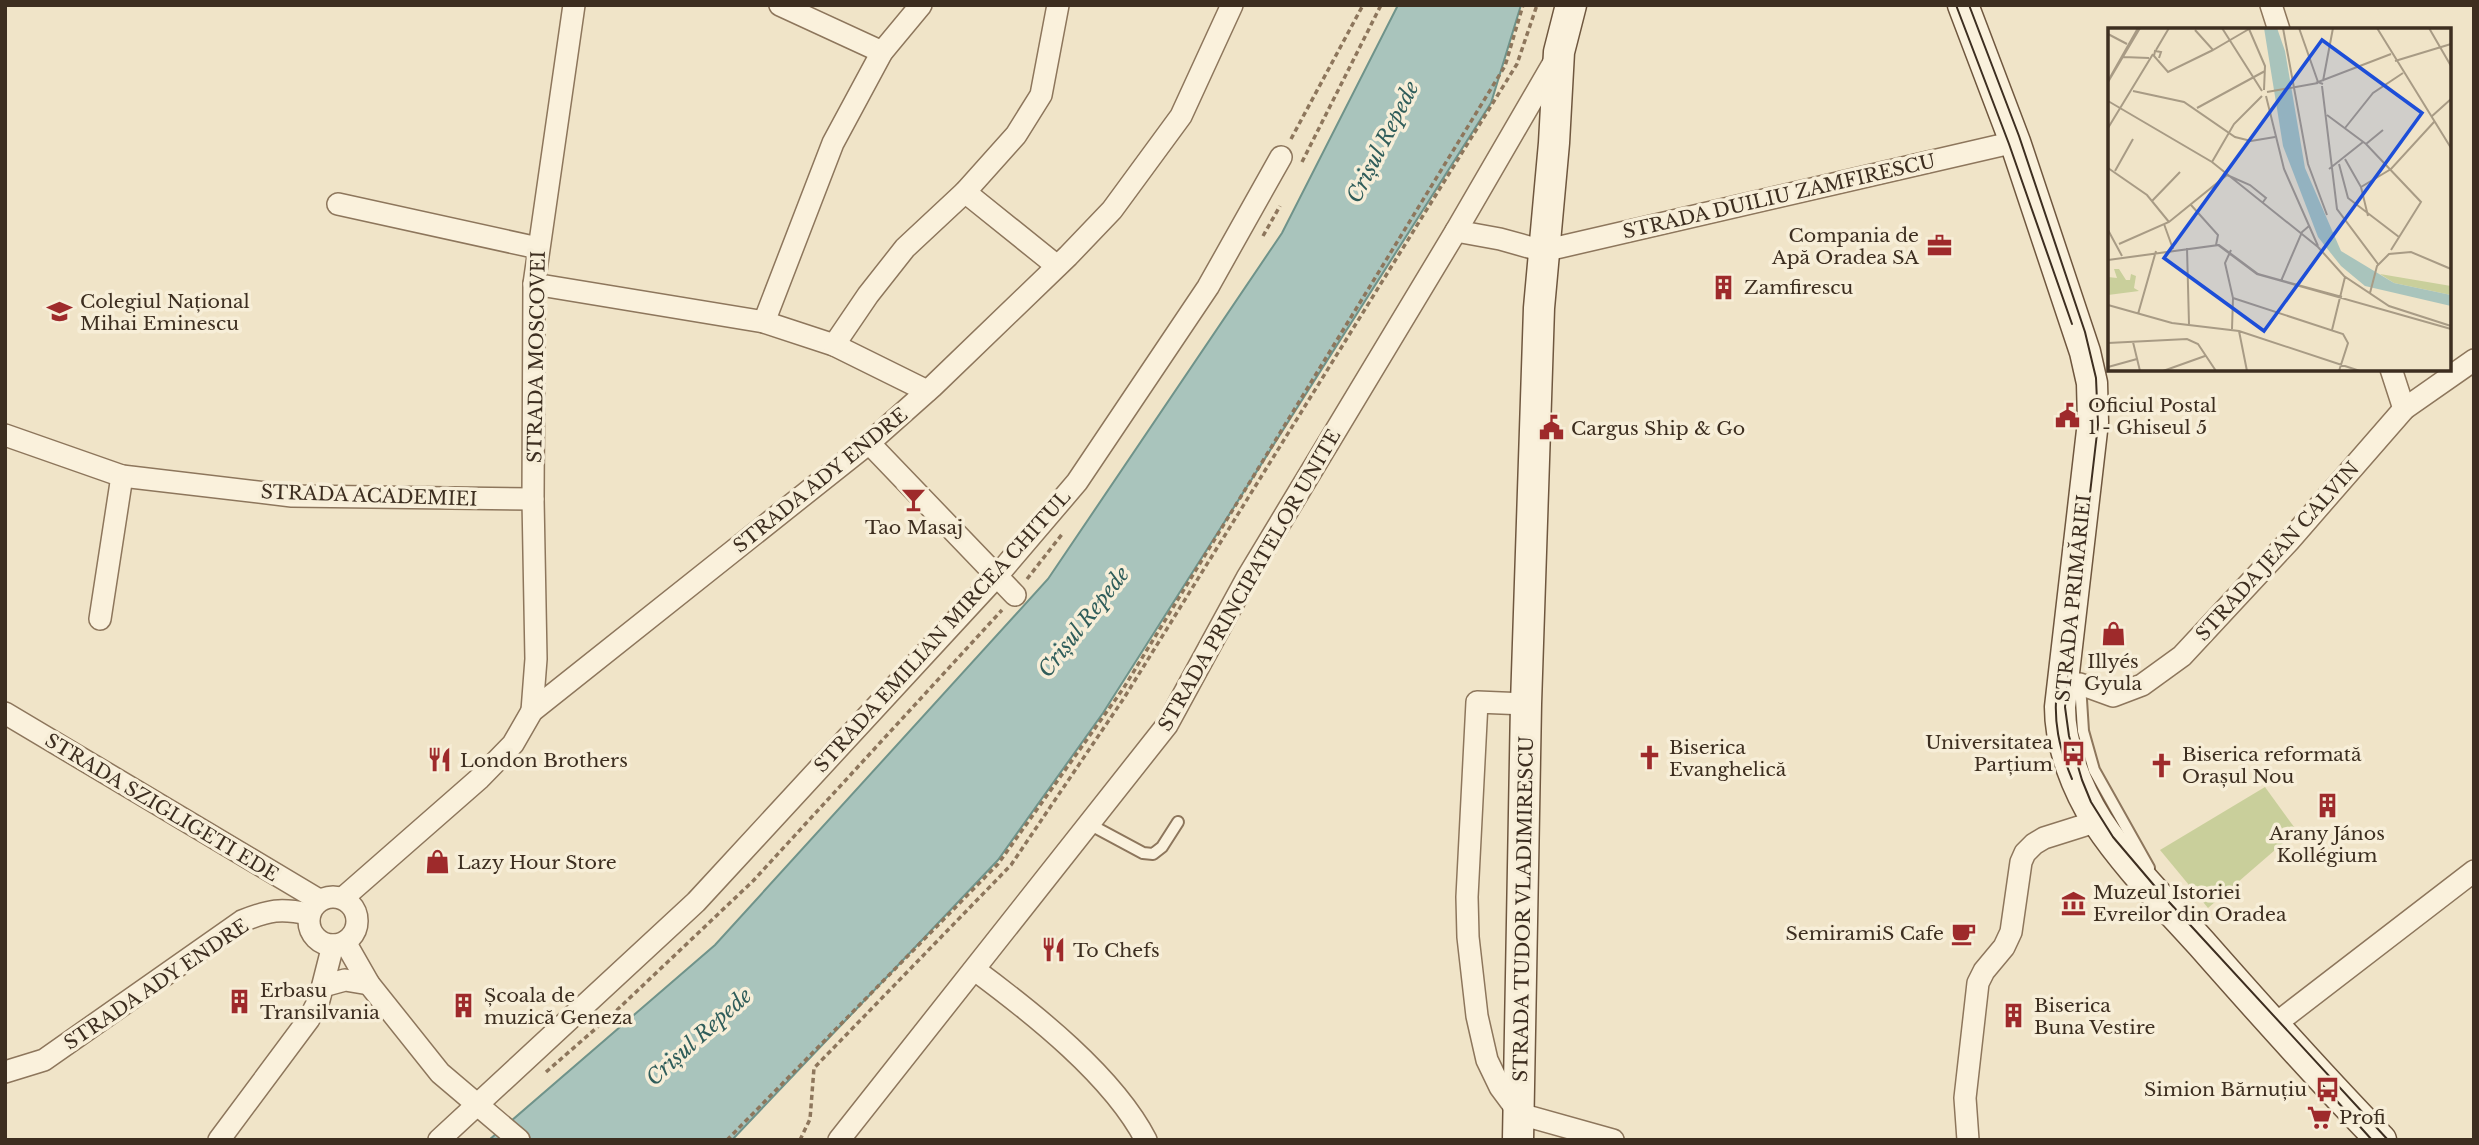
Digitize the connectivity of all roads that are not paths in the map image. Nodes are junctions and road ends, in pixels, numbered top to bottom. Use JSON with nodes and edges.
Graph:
{"nodes":[{"id":1,"x":574,"y":5,"type":"edge"},
{"id":2,"x":780,"y":5,"type":"edge"},
{"id":3,"x":922,"y":5,"type":"edge"},
{"id":4,"x":1058,"y":5,"type":"edge"},
{"id":5,"x":1232,"y":5,"type":"edge"},
{"id":6,"x":1571,"y":5,"type":"edge"},
{"id":7,"x":1963,"y":5,"type":"edge"},
{"id":8,"x":2271,"y":5,"type":"edge"},
{"id":9,"x":2278,"y":28,"type":"edge"},
{"id":10,"x":882,"y":52,"type":"junction"},
{"id":11,"x":1559,"y":52,"type":"junction"},
{"id":12,"x":2015,"y":142,"type":"junction"},
{"id":13,"x":1281,"y":157,"type":"road end"},
{"id":14,"x":965,"y":192,"type":"junction"},
{"id":15,"x":338,"y":204,"type":"dead end"},
{"id":16,"x":1456,"y":231,"type":"junction"},
{"id":17,"x":538,"y":248,"type":"junction"},
{"id":18,"x":1543,"y":251,"type":"junction"},
{"id":19,"x":1057,"y":266,"type":"junction"},
{"id":20,"x":534,"y":284,"type":"junction"},
{"id":21,"x":764,"y":322,"type":"junction"},
{"id":22,"x":834,"y":345,"type":"junction"},
{"id":23,"x":2474,"y":360,"type":"edge"},
{"id":24,"x":2392,"y":371,"type":"edge"},
{"id":25,"x":927,"y":391,"type":"junction"},
{"id":26,"x":2404,"y":409,"type":"junction"},
{"id":27,"x":5,"y":435,"type":"edge"},
{"id":28,"x":869,"y":443,"type":"junction"},
{"id":29,"x":122,"y":476,"type":"junction"},
{"id":30,"x":533,"y":499,"type":"junction"},
{"id":31,"x":996,"y":577,"type":"junction"},
{"id":32,"x":1015,"y":595,"type":"dead end"},
{"id":33,"x":100,"y":619,"type":"dead end"},
{"id":34,"x":2071,"y":685,"type":"junction"},
{"id":35,"x":1526,"y":704,"type":"junction"},
{"id":36,"x":532,"y":712,"type":"junction"},
{"id":37,"x":5,"y":713,"type":"edge"},
{"id":38,"x":2098,"y":821,"type":"junction"},
{"id":39,"x":1178,"y":822,"type":"dead end"},
{"id":40,"x":1089,"y":824,"type":"junction"},
{"id":41,"x":2474,"y":871,"type":"edge"},
{"id":42,"x":343,"y":898,"type":"junction"},
{"id":43,"x":2163,"y":901,"type":"junction"},
{"id":44,"x":314,"y":907,"type":"junction"},
{"id":45,"x":339,"y":944,"type":"junction"},
{"id":46,"x":975,"y":970,"type":"junction"},
{"id":47,"x":369,"y":984,"type":"junction"},
{"id":48,"x":323,"y":986,"type":"junction"},
{"id":49,"x":2274,"y":1025,"type":"junction"},
{"id":50,"x":5,"y":1072,"type":"edge"},
{"id":51,"x":475,"y":1105,"type":"junction"},
{"id":52,"x":1519,"y":1127,"type":"edge"},
{"id":53,"x":2365,"y":1134,"type":"edge"},
{"id":54,"x":219,"y":1140,"type":"edge"},
{"id":55,"x":439,"y":1140,"type":"edge"},
{"id":56,"x":519,"y":1140,"type":"edge"},
{"id":57,"x":839,"y":1140,"type":"edge"},
{"id":58,"x":1146,"y":1140,"type":"edge"},
{"id":59,"x":1613,"y":1140,"type":"edge"},
{"id":60,"x":1968,"y":1140,"type":"edge"}],
"edges":[{"from":1,"to":17,"type":"street","name":"STRADA MOSCOVEI"},
{"from":2,"to":10,"type":"street"},
{"from":3,"to":10,"type":"street"},
{"from":4,"to":14,"type":"street"},
{"from":5,"to":19,"type":"street","name":"STRADA ADY ENDRE"},
{"from":6,"to":11,"type":"street","name":"STRADA TUDOR VLADIMIRESCU"},
{"from":7,"to":12,"type":"street","name":"STRADA PRIMĂRIEI"},
{"from":8,"to":9,"type":"street"},
{"from":10,"to":21,"type":"street"},
{"from":11,"to":16,"type":"street","name":"STRADA PRINCIPATELOR UNITE"},
{"from":11,"to":18,"type":"street","name":"STRADA TUDOR VLADIMIRESCU"},
{"from":12,"to":18,"type":"street","name":"STRADA DUILIU ZAMFIRESCU"},
{"from":12,"to":34,"type":"street","name":"STRADA PRIMĂRIEI"},
{"from":13,"to":31,"type":"street","name":"STRADA EMILIAN MIRCEA CHITUL"},
{"from":14,"to":19,"type":"street"},
{"from":14,"to":22,"type":"street"},
{"from":15,"to":17,"type":"street"},
{"from":16,"to":18,"type":"street"},
{"from":16,"to":40,"type":"street","name":"STRADA PRINCIPATELOR UNITE"},
{"from":17,"to":20,"type":"street","name":"STRADA MOSCOVEI"},
{"from":18,"to":35,"type":"street","name":"STRADA TUDOR VLADIMIRESCU"},
{"from":19,"to":25,"type":"street","name":"STRADA ADY ENDRE"},
{"from":20,"to":21,"type":"street"},
{"from":20,"to":30,"type":"street","name":"STRADA MOSCOVEI"},
{"from":21,"to":22,"type":"street"},
{"from":22,"to":25,"type":"street"},
{"from":23,"to":26,"type":"street","name":"STRADA JEAN CALVIN"},
{"from":24,"to":26,"type":"street"},
{"from":25,"to":28,"type":"street","name":"STRADA ADY ENDRE"},
{"from":26,"to":34,"type":"street","name":"STRADA JEAN CALVIN"},
{"from":27,"to":29,"type":"street","name":"STRADA ACADEMIEI"},
{"from":28,"to":31,"type":"street"},
{"from":28,"to":36,"type":"street","name":"STRADA ADY ENDRE"},
{"from":29,"to":30,"type":"street","name":"STRADA ACADEMIEI"},
{"from":29,"to":33,"type":"street"},
{"from":30,"to":36,"type":"street","name":"STRADA MOSCOVEI"},
{"from":31,"to":32,"type":"street"},
{"from":31,"to":51,"type":"street","name":"STRADA EMILIAN MIRCEA CHITUL"},
{"from":34,"to":38,"type":"street","name":"STRADA PRIMĂRIEI"},
{"from":34,"to":43,"type":"lane"},
{"from":35,"to":52,"type":"street","name":"STRADA TUDOR VLADIMIRESCU"},
{"from":35,"to":52,"type":"street","name":"STRADA TUDOR VLADIMIRESCU"},
{"from":36,"to":42,"type":"street","name":"STRADA ADY ENDRE"},
{"from":37,"to":44,"type":"street","name":"STRADA SZIGLIGETI EDE"},
{"from":38,"to":43,"type":"street","name":"STRADA PRIMĂRIEI"},
{"from":38,"to":60,"type":"street"},
{"from":39,"to":40,"type":"lane"},
{"from":40,"to":46,"type":"street","name":"STRADA PRINCIPATELOR UNITE"},
{"from":41,"to":49,"type":"street"},
{"from":42,"to":44,"type":"street"},
{"from":42,"to":45,"type":"street"},
{"from":43,"to":49,"type":"street","name":"STRADA PRIMĂRIEI"},
{"from":44,"to":45,"type":"street"},
{"from":44,"to":50,"type":"street","name":"STRADA ADY ENDRE"},
{"from":45,"to":47,"type":"street"},
{"from":45,"to":48,"type":"street"},
{"from":46,"to":57,"type":"street","name":"STRADA PRINCIPATELOR UNITE"},
{"from":46,"to":58,"type":"street"},
{"from":47,"to":48,"type":"street"},
{"from":47,"to":51,"type":"street"},
{"from":48,"to":54,"type":"street"},
{"from":49,"to":53,"type":"street","name":"STRADA PRIMĂRIEI"},
{"from":51,"to":55,"type":"street","name":"STRADA EMILIAN MIRCEA CHITUL"},
{"from":51,"to":56,"type":"street"},
{"from":52,"to":59,"type":"street"}]}
